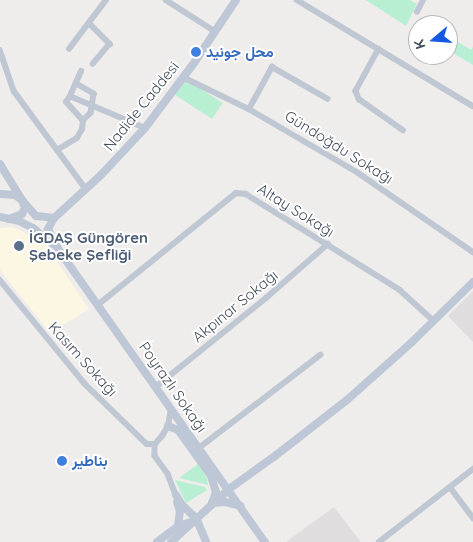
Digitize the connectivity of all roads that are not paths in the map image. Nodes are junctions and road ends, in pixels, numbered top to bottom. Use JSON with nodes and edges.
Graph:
{"nodes":[{"id":1,"x":106,"y":0,"type":"edge"},
{"id":2,"x":166,"y":0,"type":"edge"},
{"id":3,"x":236,"y":0,"type":"edge"},
{"id":4,"x":297,"y":0,"type":"edge"},
{"id":5,"x":423,"y":0,"type":"edge"},
{"id":6,"x":417,"y":12,"type":"dead end"},
{"id":7,"x":89,"y":23,"type":"junction"},
{"id":8,"x":216,"y":32,"type":"junction"},
{"id":9,"x":69,"y":48,"type":"dead end"},
{"id":10,"x":379,"y":49,"type":"junction"},
{"id":11,"x":0,"y":50,"type":"edge"},
{"id":12,"x":93,"y":64,"type":"dead end"},
{"id":13,"x":81,"y":71,"type":"dead end"},
{"id":14,"x":184,"y":77,"type":"junction"},
{"id":15,"x":76,"y":83,"type":"junction"},
{"id":16,"x":70,"y":96,"type":"junction"},
{"id":17,"x":328,"y":99,"type":"dead end"},
{"id":18,"x":94,"y":106,"type":"junction"},
{"id":19,"x":473,"y":106,"type":"edge"},
{"id":20,"x":249,"y":108,"type":"junction"},
{"id":21,"x":83,"y":121,"type":"junction"},
{"id":22,"x":145,"y":128,"type":"junction"},
{"id":23,"x":403,"y":130,"type":"dead end"},
{"id":24,"x":58,"y":150,"type":"junction"},
{"id":25,"x":0,"y":164,"type":"edge"},
{"id":26,"x":86,"y":188,"type":"junction"},
{"id":27,"x":0,"y":194,"type":"edge"},
{"id":28,"x":22,"y":200,"type":"junction"},
{"id":29,"x":0,"y":217,"type":"edge"},
{"id":30,"x":54,"y":218,"type":"junction"},
{"id":31,"x":9,"y":219,"type":"junction"},
{"id":32,"x":328,"y":244,"type":"junction"},
{"id":33,"x":58,"y":248,"type":"junction"},
{"id":34,"x":473,"y":252,"type":"edge"},
{"id":35,"x":0,"y":280,"type":"edge"},
{"id":36,"x":473,"y":282,"type":"edge"},
{"id":37,"x":99,"y":304,"type":"junction"},
{"id":38,"x":434,"y":321,"type":"junction"},
{"id":39,"x":320,"y":355,"type":"dead end"},
{"id":40,"x":157,"y":386,"type":"junction"},
{"id":41,"x":171,"y":409,"type":"junction"},
{"id":42,"x":168,"y":426,"type":"junction"},
{"id":43,"x":155,"y":444,"type":"junction"},
{"id":44,"x":199,"y":448,"type":"junction"},
{"id":45,"x":473,"y":469,"type":"edge"},
{"id":46,"x":450,"y":487,"type":"junction"},
{"id":47,"x":228,"y":489,"type":"junction"},
{"id":48,"x":176,"y":495,"type":"junction"},
{"id":49,"x":212,"y":503,"type":"junction"},
{"id":50,"x":241,"y":506,"type":"junction"},
{"id":51,"x":473,"y":518,"type":"edge"},
{"id":52,"x":193,"y":520,"type":"junction"},
{"id":53,"x":178,"y":526,"type":"junction"},
{"id":54,"x":157,"y":542,"type":"edge"},
{"id":55,"x":171,"y":542,"type":"edge"},
{"id":56,"x":206,"y":542,"type":"edge"},
{"id":57,"x":265,"y":542,"type":"edge"},
{"id":58,"x":379,"y":542,"type":"edge"}],
"edges":[{"from":1,"to":7,"type":"street"},
{"from":2,"to":8,"type":"street"},
{"from":3,"to":8,"type":"main road","name":"Nadide Caddesi"},
{"from":4,"to":10,"type":"street"},
{"from":5,"to":6,"type":"street"},
{"from":7,"to":9,"type":"street"},
{"from":7,"to":12,"type":"street"},
{"from":8,"to":14,"type":"main road","name":"Nadide Caddesi"},
{"from":10,"to":19,"type":"street"},
{"from":10,"to":23,"type":"street"},
{"from":11,"to":24,"type":"street"},
{"from":13,"to":15,"type":"street"},
{"from":14,"to":20,"type":"street","name":"Gündoğdu Sokağı"},
{"from":14,"to":22,"type":"main road","name":"Nadide Caddesi"},
{"from":15,"to":16,"type":"street"},
{"from":15,"to":18,"type":"street"},
{"from":16,"to":18,"type":"street"},
{"from":16,"to":21,"type":"street"},
{"from":17,"to":20,"type":"street"},
{"from":18,"to":21,"type":"street"},
{"from":18,"to":22,"type":"street"},
{"from":20,"to":34,"type":"street","name":"Gündoğdu Sokağı"},
{"from":21,"to":24,"type":"street"},
{"from":22,"to":26,"type":"main road","name":"Nadide Caddesi"},
{"from":24,"to":26,"type":"street"},
{"from":25,"to":28,"type":"main road"},
{"from":26,"to":30,"type":"main road","name":"Nadide Caddesi"},
{"from":27,"to":28,"type":"main road"},
{"from":28,"to":30,"type":"main road"},
{"from":28,"to":31,"type":"main road"},
{"from":29,"to":31,"type":"main road"},
{"from":30,"to":33,"type":"main road"},
{"from":31,"to":33,"type":"main road"},
{"from":32,"to":37,"type":"street","name":"Altay Sokağı"},
{"from":32,"to":38,"type":"street","name":"Altay Sokağı"},
{"from":32,"to":40,"type":"street","name":"Akpınar Sokağı"},
{"from":33,"to":37,"type":"main road","name":"Poyrazlı Sokağı"},
{"from":35,"to":43,"type":"street","name":"Kasım Sokağı"},
{"from":36,"to":38,"type":"main road"},
{"from":37,"to":40,"type":"main road","name":"Poyrazlı Sokağı"},
{"from":38,"to":47,"type":"main road"},
{"from":39,"to":44,"type":"street"},
{"from":40,"to":41,"type":"main road","name":"Poyrazlı Sokağı"},
{"from":41,"to":42,"type":"street"},
{"from":41,"to":44,"type":"main road","name":"Poyrazlı Sokağı"},
{"from":42,"to":43,"type":"street"},
{"from":42,"to":49,"type":"main road"},
{"from":43,"to":48,"type":"street"},
{"from":44,"to":47,"type":"main road","name":"Poyrazlı Sokağı"},
{"from":45,"to":46,"type":"street"},
{"from":46,"to":51,"type":"street"},
{"from":46,"to":58,"type":"street"},
{"from":47,"to":49,"type":"main road"},
{"from":47,"to":50,"type":"main road","name":"Poyrazlı Sokağı"},
{"from":48,"to":52,"type":"main road"},
{"from":48,"to":53,"type":"main road"},
{"from":49,"to":50,"type":"main road"},
{"from":49,"to":52,"type":"main road"},
{"from":50,"to":57,"type":"main road","name":"Poyrazlı Sokağı"},
{"from":52,"to":53,"type":"main road"},
{"from":52,"to":55,"type":"main road"},
{"from":52,"to":56,"type":"main road"},
{"from":53,"to":54,"type":"main road"}]}
